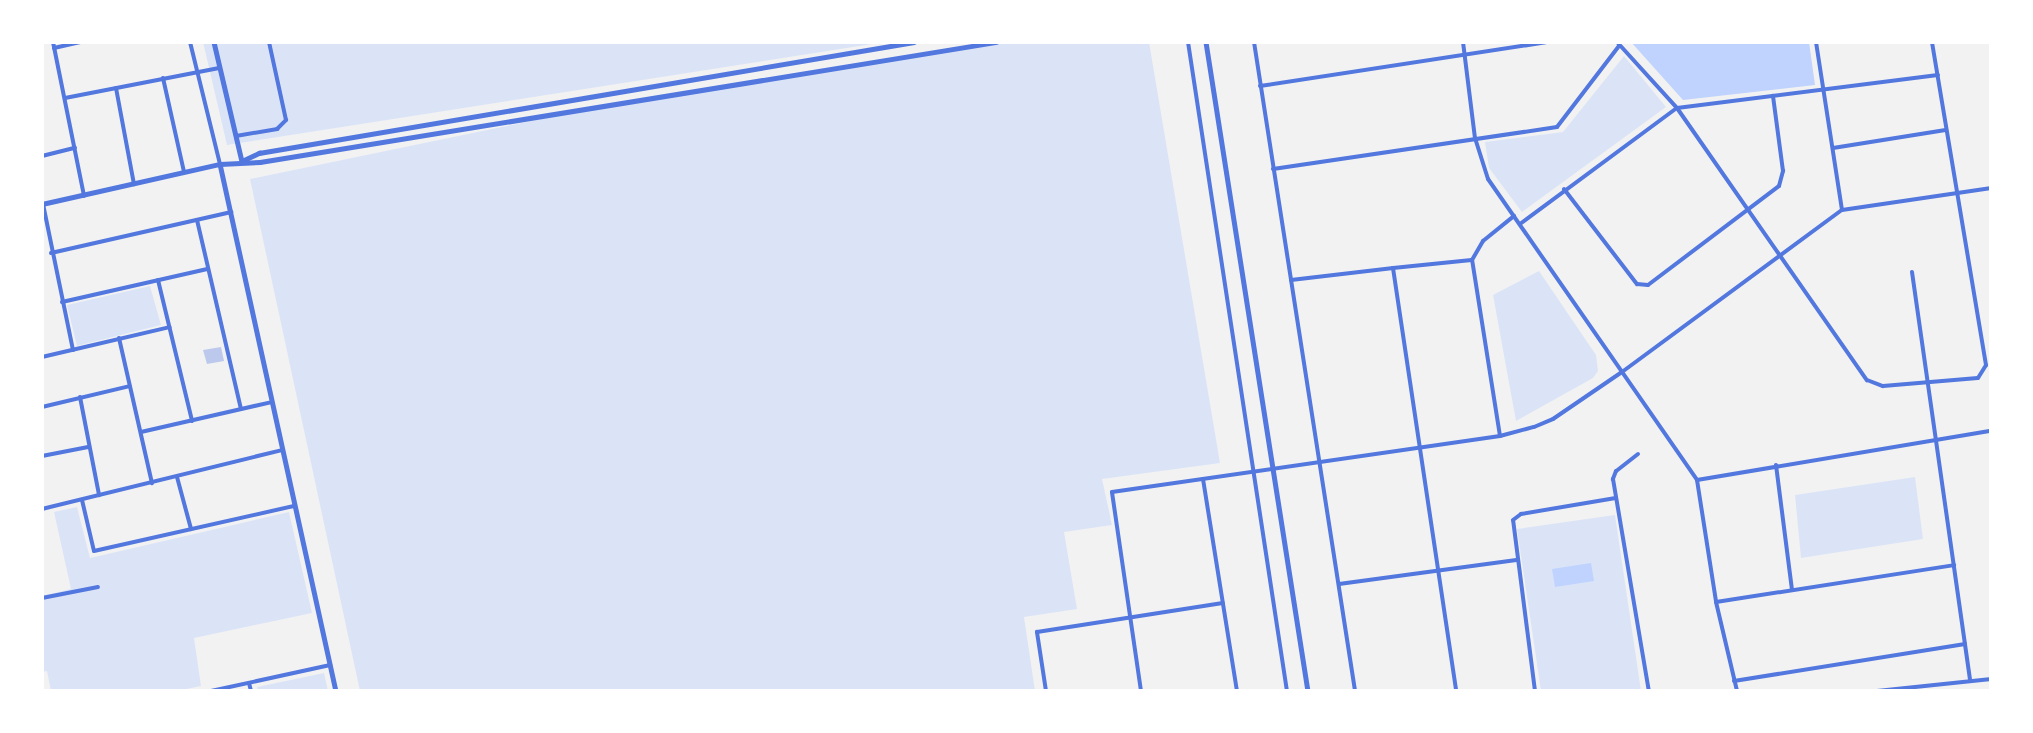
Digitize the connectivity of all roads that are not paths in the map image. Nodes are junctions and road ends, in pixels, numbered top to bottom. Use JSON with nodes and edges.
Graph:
{"nodes":[{"id":1,"x":53,"y":42,"type":"edge"},
{"id":2,"x":80,"y":42,"type":"edge"},
{"id":3,"x":190,"y":42,"type":"edge"},
{"id":4,"x":214,"y":42,"type":"edge"},
{"id":5,"x":269,"y":42,"type":"edge"},
{"id":6,"x":914,"y":42,"type":"edge"},
{"id":7,"x":996,"y":42,"type":"edge"},
{"id":8,"x":1188,"y":42,"type":"edge"},
{"id":9,"x":1206,"y":42,"type":"edge"},
{"id":10,"x":1254,"y":42,"type":"edge"},
{"id":11,"x":1463,"y":42,"type":"edge"},
{"id":12,"x":1546,"y":42,"type":"edge"},
{"id":13,"x":1816,"y":42,"type":"edge"},
{"id":14,"x":1932,"y":42,"type":"edge"},
{"id":15,"x":1618,"y":44,"type":"edge"},
{"id":16,"x":54,"y":48,"type":"junction"},
{"id":17,"x":1465,"y":55,"type":"junction"},
{"id":18,"x":219,"y":68,"type":"junction"},
{"id":19,"x":197,"y":72,"type":"junction"},
{"id":20,"x":1938,"y":75,"type":"junction"},
{"id":21,"x":163,"y":78,"type":"junction"},
{"id":22,"x":1260,"y":86,"type":"junction"},
{"id":23,"x":116,"y":88,"type":"junction"},
{"id":24,"x":1824,"y":90,"type":"junction"},
{"id":25,"x":1773,"y":96,"type":"junction"},
{"id":26,"x":65,"y":98,"type":"junction"},
{"id":27,"x":1677,"y":108,"type":"junction"},
{"id":28,"x":1946,"y":130,"type":"junction"},
{"id":29,"x":236,"y":136,"type":"junction"},
{"id":30,"x":1475,"y":138,"type":"junction"},
{"id":31,"x":75,"y":148,"type":"junction"},
{"id":32,"x":1833,"y":148,"type":"junction"},
{"id":33,"x":42,"y":156,"type":"edge"},
{"id":34,"x":242,"y":161,"type":"junction"},
{"id":35,"x":220,"y":164,"type":"junction"},
{"id":36,"x":1274,"y":169,"type":"junction"},
{"id":37,"x":184,"y":172,"type":"junction"},
{"id":38,"x":134,"y":185,"type":"junction"},
{"id":39,"x":1991,"y":188,"type":"edge"},
{"id":40,"x":1564,"y":189,"type":"junction"},
{"id":41,"x":1957,"y":194,"type":"junction"},
{"id":42,"x":84,"y":196,"type":"junction"},
{"id":43,"x":42,"y":204,"type":"edge"},
{"id":44,"x":1747,"y":209,"type":"junction"},
{"id":45,"x":1842,"y":210,"type":"junction"},
{"id":46,"x":231,"y":213,"type":"junction"},
{"id":47,"x":1514,"y":216,"type":"junction"},
{"id":48,"x":197,"y":220,"type":"junction"},
{"id":49,"x":1520,"y":224,"type":"junction"},
{"id":50,"x":51,"y":253,"type":"junction"},
{"id":51,"x":1780,"y":256,"type":"junction"},
{"id":52,"x":1472,"y":260,"type":"junction"},
{"id":53,"x":1393,"y":268,"type":"junction"},
{"id":54,"x":207,"y":269,"type":"junction"},
{"id":55,"x":1912,"y":272,"type":"dead end"},
{"id":56,"x":158,"y":280,"type":"junction"},
{"id":57,"x":1291,"y":280,"type":"junction"},
{"id":58,"x":62,"y":302,"type":"junction"},
{"id":59,"x":170,"y":327,"type":"junction"},
{"id":60,"x":119,"y":338,"type":"junction"},
{"id":61,"x":73,"y":350,"type":"junction"},
{"id":62,"x":42,"y":357,"type":"edge"},
{"id":63,"x":1622,"y":372,"type":"junction"},
{"id":64,"x":1927,"y":383,"type":"junction"},
{"id":65,"x":130,"y":386,"type":"junction"},
{"id":66,"x":80,"y":397,"type":"junction"},
{"id":67,"x":272,"y":402,"type":"junction"},
{"id":68,"x":42,"y":407,"type":"edge"},
{"id":69,"x":241,"y":410,"type":"junction"},
{"id":70,"x":192,"y":421,"type":"junction"},
{"id":71,"x":1991,"y":431,"type":"edge"},
{"id":72,"x":141,"y":432,"type":"junction"},
{"id":73,"x":1500,"y":436,"type":"junction"},
{"id":74,"x":1935,"y":440,"type":"junction"},
{"id":75,"x":88,"y":447,"type":"junction"},
{"id":76,"x":1420,"y":447,"type":"junction"},
{"id":77,"x":282,"y":450,"type":"junction"},
{"id":78,"x":1638,"y":454,"type":"dead end"},
{"id":79,"x":42,"y":456,"type":"edge"},
{"id":80,"x":1320,"y":463,"type":"junction"},
{"id":81,"x":1776,"y":465,"type":"junction"},
{"id":82,"x":1273,"y":469,"type":"junction"},
{"id":83,"x":1254,"y":472,"type":"junction"},
{"id":84,"x":177,"y":477,"type":"junction"},
{"id":85,"x":1203,"y":479,"type":"junction"},
{"id":86,"x":1697,"y":480,"type":"junction"},
{"id":87,"x":152,"y":483,"type":"junction"},
{"id":88,"x":99,"y":495,"type":"junction"},
{"id":89,"x":1616,"y":498,"type":"junction"},
{"id":90,"x":82,"y":500,"type":"junction"},
{"id":91,"x":294,"y":506,"type":"junction"},
{"id":92,"x":42,"y":508,"type":"edge"},
{"id":93,"x":191,"y":529,"type":"junction"},
{"id":94,"x":1516,"y":560,"type":"junction"},
{"id":95,"x":1954,"y":565,"type":"junction"},
{"id":96,"x":1438,"y":570,"type":"junction"},
{"id":97,"x":1338,"y":584,"type":"junction"},
{"id":98,"x":98,"y":587,"type":"dead end"},
{"id":99,"x":1792,"y":590,"type":"junction"},
{"id":100,"x":42,"y":598,"type":"edge"},
{"id":101,"x":1716,"y":602,"type":"junction"},
{"id":102,"x":1223,"y":603,"type":"junction"},
{"id":103,"x":1130,"y":618,"type":"junction"},
{"id":104,"x":1965,"y":644,"type":"junction"},
{"id":105,"x":330,"y":665,"type":"junction"},
{"id":106,"x":1970,"y":679,"type":"junction"},
{"id":107,"x":1991,"y":679,"type":"edge"},
{"id":108,"x":1734,"y":681,"type":"junction"},
{"id":109,"x":249,"y":683,"type":"junction"},
{"id":110,"x":212,"y":691,"type":"edge"},
{"id":111,"x":251,"y":691,"type":"edge"},
{"id":112,"x":336,"y":691,"type":"edge"},
{"id":113,"x":1046,"y":691,"type":"edge"},
{"id":114,"x":1140,"y":691,"type":"edge"},
{"id":115,"x":1237,"y":691,"type":"edge"},
{"id":116,"x":1287,"y":691,"type":"edge"},
{"id":117,"x":1308,"y":691,"type":"edge"},
{"id":118,"x":1355,"y":691,"type":"edge"},
{"id":119,"x":1456,"y":691,"type":"edge"},
{"id":120,"x":1535,"y":691,"type":"edge"},
{"id":121,"x":1649,"y":691,"type":"edge"},
{"id":122,"x":1737,"y":691,"type":"edge"},
{"id":123,"x":1877,"y":691,"type":"edge"}],
"edges":[{"from":1,"to":16,"type":"street"},
{"from":2,"to":16,"type":"street"},
{"from":3,"to":19,"type":"street"},
{"from":4,"to":18,"type":"street"},
{"from":5,"to":29,"type":"street"},
{"from":6,"to":34,"type":"street"},
{"from":7,"to":34,"type":"street"},
{"from":8,"to":83,"type":"street"},
{"from":9,"to":82,"type":"street"},
{"from":10,"to":22,"type":"street"},
{"from":11,"to":17,"type":"street"},
{"from":12,"to":17,"type":"street"},
{"from":13,"to":24,"type":"street"},
{"from":14,"to":20,"type":"street"},
{"from":15,"to":27,"type":"street"},
{"from":15,"to":30,"type":"street"},
{"from":16,"to":26,"type":"street"},
{"from":17,"to":22,"type":"street"},
{"from":17,"to":30,"type":"street"},
{"from":18,"to":19,"type":"street"},
{"from":18,"to":29,"type":"street"},
{"from":19,"to":21,"type":"street"},
{"from":19,"to":35,"type":"street"},
{"from":20,"to":24,"type":"street"},
{"from":20,"to":28,"type":"street"},
{"from":21,"to":23,"type":"street"},
{"from":21,"to":37,"type":"street"},
{"from":22,"to":36,"type":"street"},
{"from":23,"to":26,"type":"street"},
{"from":23,"to":38,"type":"street"},
{"from":24,"to":25,"type":"street"},
{"from":24,"to":32,"type":"street"},
{"from":25,"to":27,"type":"street"},
{"from":25,"to":44,"type":"street"},
{"from":26,"to":31,"type":"street"},
{"from":27,"to":40,"type":"street"},
{"from":27,"to":44,"type":"street"},
{"from":28,"to":32,"type":"street"},
{"from":28,"to":41,"type":"street"},
{"from":29,"to":34,"type":"street"},
{"from":30,"to":36,"type":"street"},
{"from":30,"to":47,"type":"street"},
{"from":31,"to":33,"type":"street"},
{"from":31,"to":42,"type":"street"},
{"from":32,"to":45,"type":"street"},
{"from":34,"to":35,"type":"street"},
{"from":35,"to":37,"type":"street"},
{"from":35,"to":46,"type":"street"},
{"from":36,"to":57,"type":"street"},
{"from":37,"to":38,"type":"street"},
{"from":38,"to":42,"type":"street"},
{"from":39,"to":41,"type":"street"},
{"from":40,"to":44,"type":"street"},
{"from":40,"to":49,"type":"street"},
{"from":41,"to":45,"type":"street"},
{"from":41,"to":64,"type":"street"},
{"from":42,"to":43,"type":"street"},
{"from":43,"to":50,"type":"street"},
{"from":44,"to":51,"type":"street"},
{"from":45,"to":51,"type":"street"},
{"from":46,"to":48,"type":"street"},
{"from":46,"to":67,"type":"street"},
{"from":47,"to":49,"type":"street"},
{"from":47,"to":52,"type":"street"},
{"from":48,"to":50,"type":"street"},
{"from":48,"to":54,"type":"street"},
{"from":49,"to":63,"type":"street"},
{"from":50,"to":58,"type":"street"},
{"from":51,"to":63,"type":"street"},
{"from":51,"to":64,"type":"street"},
{"from":52,"to":53,"type":"street"},
{"from":52,"to":73,"type":"street"},
{"from":53,"to":57,"type":"street"},
{"from":53,"to":76,"type":"street"},
{"from":54,"to":56,"type":"street"},
{"from":54,"to":69,"type":"street"},
{"from":55,"to":64,"type":"street"},
{"from":56,"to":58,"type":"street"},
{"from":56,"to":59,"type":"street"},
{"from":57,"to":80,"type":"street"},
{"from":58,"to":61,"type":"street"},
{"from":59,"to":60,"type":"street"},
{"from":59,"to":70,"type":"street"},
{"from":60,"to":61,"type":"street"},
{"from":60,"to":65,"type":"street"},
{"from":61,"to":62,"type":"street"},
{"from":63,"to":73,"type":"street"},
{"from":63,"to":86,"type":"street"},
{"from":64,"to":74,"type":"street"},
{"from":65,"to":66,"type":"street"},
{"from":65,"to":72,"type":"street"},
{"from":66,"to":68,"type":"street"},
{"from":66,"to":75,"type":"street"},
{"from":67,"to":69,"type":"street"},
{"from":67,"to":77,"type":"street"},
{"from":69,"to":70,"type":"street"},
{"from":70,"to":72,"type":"street"},
{"from":71,"to":74,"type":"street"},
{"from":72,"to":87,"type":"street"},
{"from":73,"to":76,"type":"street"},
{"from":74,"to":81,"type":"street"},
{"from":74,"to":95,"type":"street"},
{"from":75,"to":79,"type":"street"},
{"from":75,"to":88,"type":"street"},
{"from":76,"to":80,"type":"street"},
{"from":76,"to":96,"type":"street"},
{"from":77,"to":84,"type":"street"},
{"from":77,"to":91,"type":"street"},
{"from":78,"to":89,"type":"street"},
{"from":80,"to":82,"type":"street"},
{"from":80,"to":97,"type":"street"},
{"from":81,"to":86,"type":"street"},
{"from":81,"to":99,"type":"street"},
{"from":82,"to":83,"type":"street"},
{"from":82,"to":117,"type":"street"},
{"from":83,"to":85,"type":"street"},
{"from":83,"to":116,"type":"street"},
{"from":84,"to":87,"type":"street"},
{"from":84,"to":93,"type":"street"},
{"from":85,"to":102,"type":"street"},
{"from":85,"to":103,"type":"street"},
{"from":86,"to":101,"type":"street"},
{"from":87,"to":88,"type":"street"},
{"from":88,"to":90,"type":"street"},
{"from":89,"to":94,"type":"street"},
{"from":89,"to":121,"type":"street"},
{"from":90,"to":92,"type":"street"},
{"from":90,"to":93,"type":"street"},
{"from":91,"to":93,"type":"street"},
{"from":91,"to":105,"type":"street"},
{"from":94,"to":96,"type":"street"},
{"from":94,"to":120,"type":"street"},
{"from":95,"to":99,"type":"street"},
{"from":95,"to":104,"type":"street"},
{"from":96,"to":97,"type":"street"},
{"from":96,"to":119,"type":"street"},
{"from":97,"to":118,"type":"street"},
{"from":98,"to":100,"type":"street"},
{"from":99,"to":101,"type":"street"},
{"from":101,"to":108,"type":"street"},
{"from":102,"to":103,"type":"street"},
{"from":102,"to":115,"type":"street"},
{"from":103,"to":113,"type":"street"},
{"from":103,"to":114,"type":"street"},
{"from":104,"to":106,"type":"street"},
{"from":104,"to":108,"type":"street"},
{"from":105,"to":109,"type":"street"},
{"from":105,"to":112,"type":"street"},
{"from":106,"to":107,"type":"street"},
{"from":106,"to":123,"type":"street"},
{"from":108,"to":122,"type":"street"},
{"from":109,"to":110,"type":"street"},
{"from":109,"to":111,"type":"street"}]}
